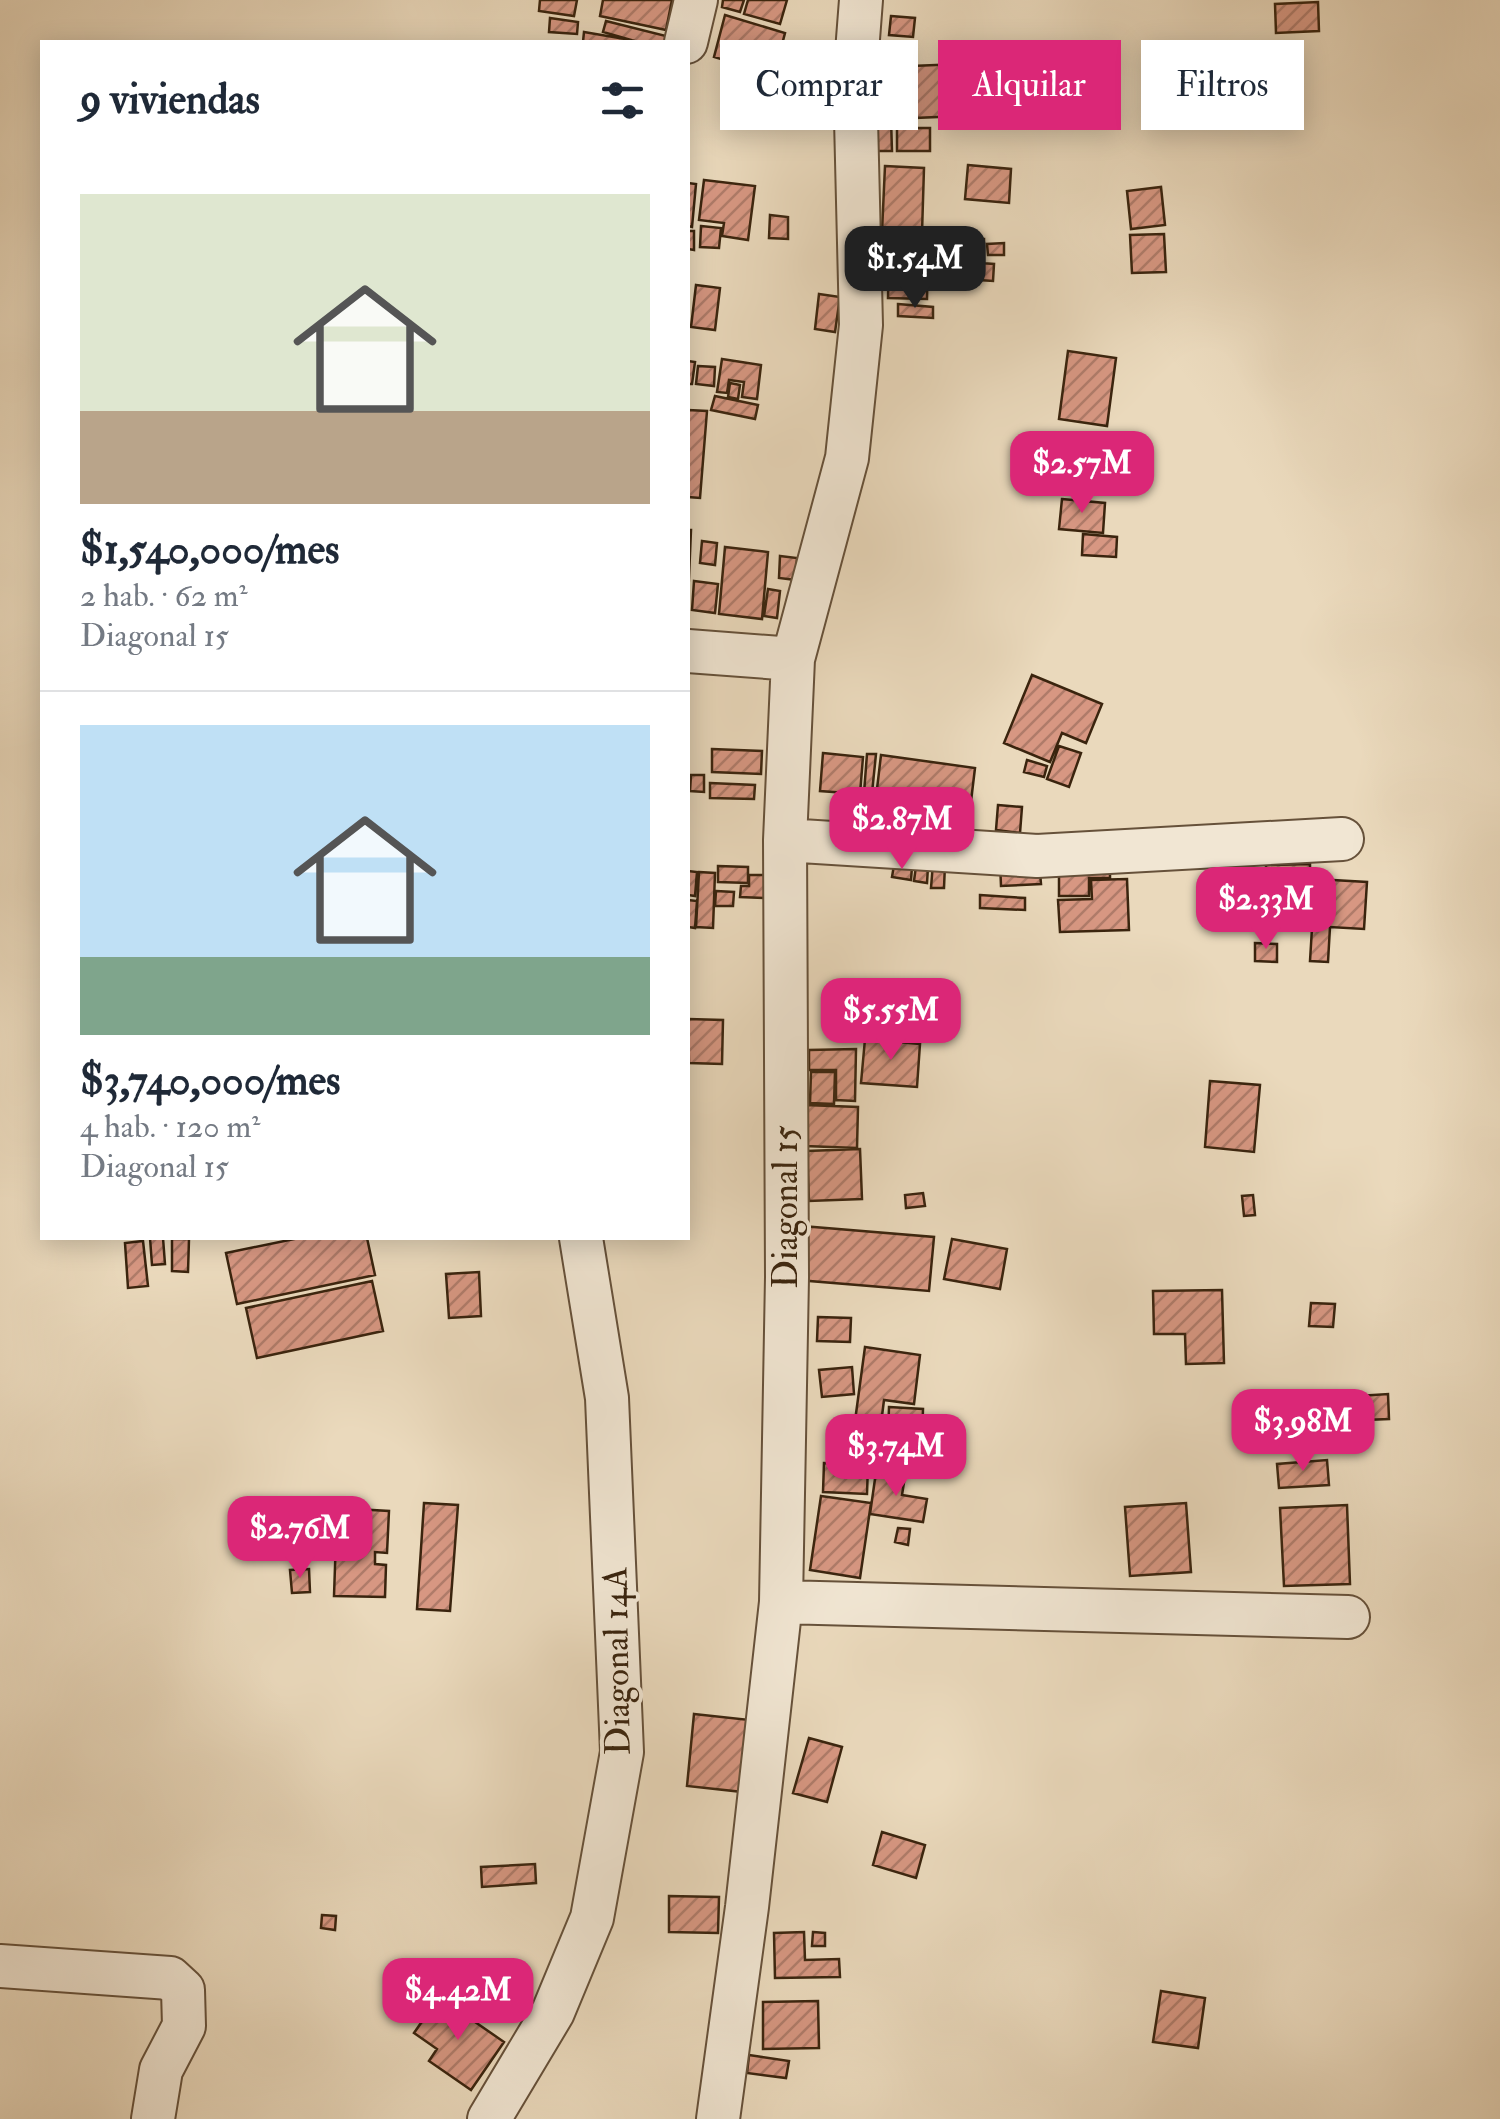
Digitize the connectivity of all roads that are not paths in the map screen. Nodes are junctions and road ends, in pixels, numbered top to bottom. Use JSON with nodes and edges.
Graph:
{"nodes":[{"id":1,"x":696,"y":0,"type":"edge"},
{"id":2,"x":861,"y":0,"type":"edge"},
{"id":3,"x":686,"y":40,"type":"edge"},
{"id":4,"x":690,"y":652,"type":"edge"},
{"id":5,"x":793,"y":658,"type":"junction"},
{"id":6,"x":785,"y":840,"type":"junction"},
{"id":7,"x":1342,"y":840,"type":"dead end"},
{"id":8,"x":582,"y":1240,"type":"edge"},
{"id":9,"x":781,"y":1602,"type":"junction"},
{"id":10,"x":1348,"y":1617,"type":"dead end"},
{"id":11,"x":0,"y":1966,"type":"edge"},
{"id":12,"x":153,"y":2119,"type":"edge"},
{"id":13,"x":489,"y":2119,"type":"edge"},
{"id":14,"x":718,"y":2119,"type":"edge"}],
"edges":[{"from":1,"to":3,"type":"street"},
{"from":2,"to":5,"type":"street","name":"Diagonal 15"},
{"from":4,"to":5,"type":"street"},
{"from":5,"to":6,"type":"street","name":"Diagonal 15"},
{"from":6,"to":7,"type":"street"},
{"from":6,"to":9,"type":"street","name":"Diagonal 15"},
{"from":8,"to":13,"type":"street","name":"Diagonal 14A"},
{"from":9,"to":10,"type":"street"},
{"from":9,"to":14,"type":"street","name":"Diagonal 15"},
{"from":11,"to":12,"type":"street"}]}
